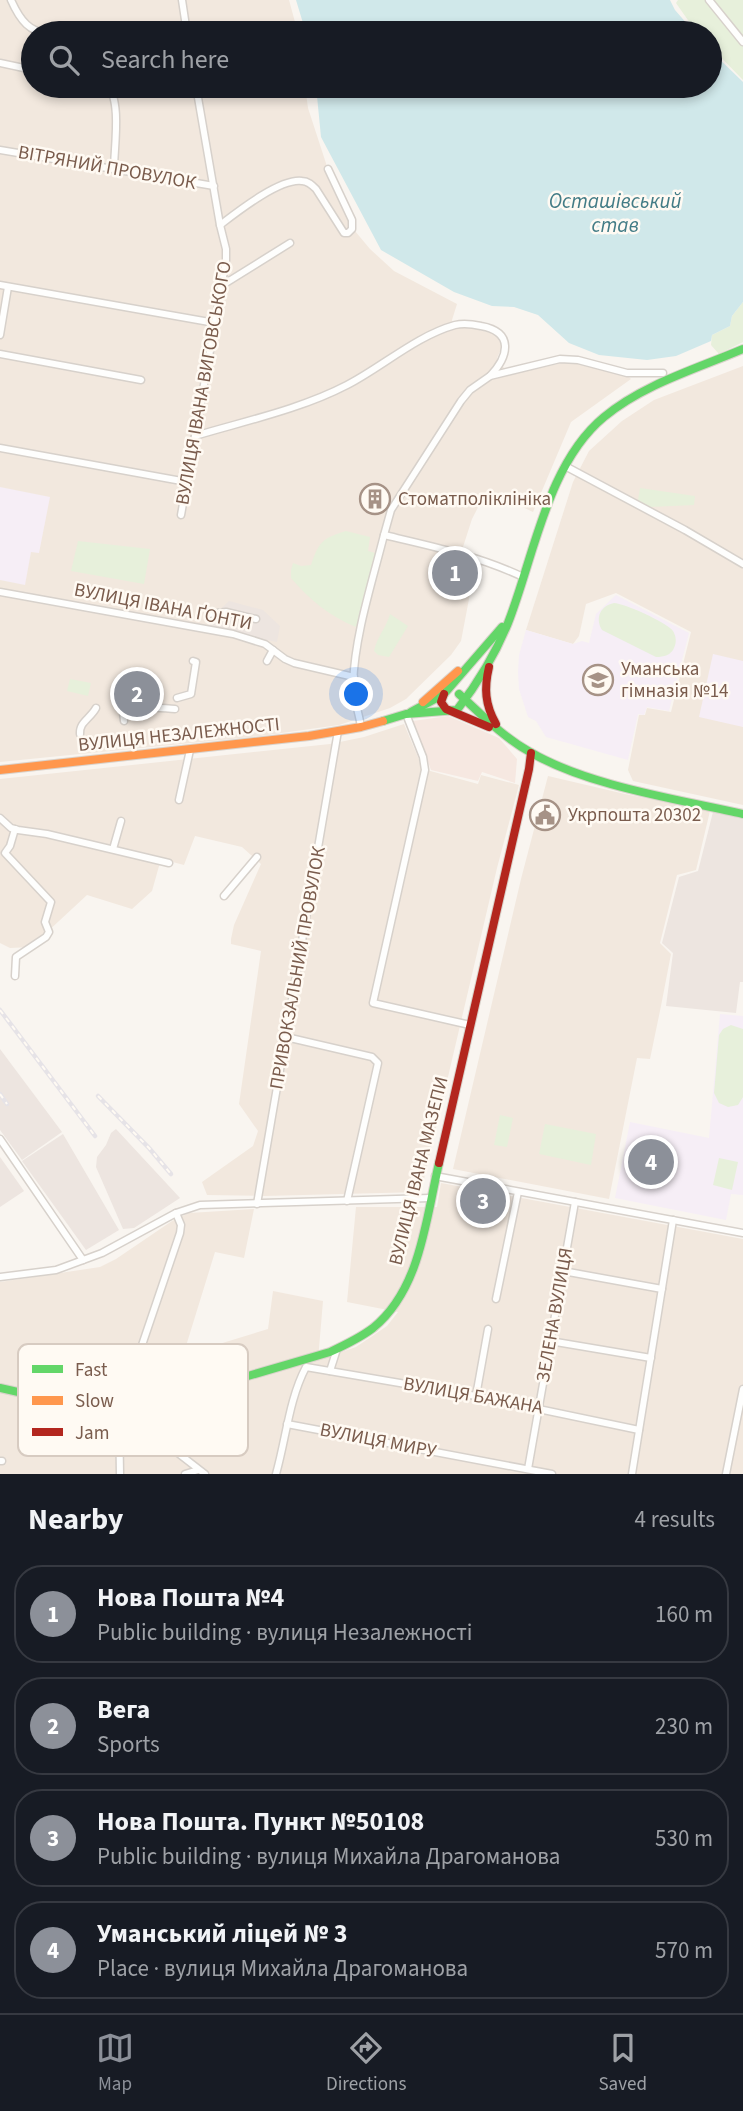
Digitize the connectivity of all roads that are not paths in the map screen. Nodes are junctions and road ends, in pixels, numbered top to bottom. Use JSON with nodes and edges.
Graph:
{"nodes":[{"id":1,"x":11,"y":0,"type":"edge"},
{"id":2,"x":182,"y":0,"type":"edge"},
{"id":3,"x":709,"y":0,"type":"edge"},
{"id":4,"x":22,"y":21,"type":"edge"},
{"id":5,"x":185,"y":21,"type":"edge"},
{"id":6,"x":743,"y":42,"type":"edge"},
{"id":7,"x":0,"y":63,"type":"edge"},
{"id":8,"x":21,"y":67,"type":"edge"},
{"id":9,"x":114,"y":98,"type":"edge"},
{"id":10,"x":198,"y":98,"type":"edge"},
{"id":11,"x":0,"y":150,"type":"edge"},
{"id":12,"x":114,"y":169,"type":"junction"},
{"id":13,"x":328,"y":169,"type":"dead end"},
{"id":14,"x":214,"y":186,"type":"junction"},
{"id":15,"x":220,"y":225,"type":"junction"},
{"id":16,"x":290,"y":243,"type":"dead end"},
{"id":17,"x":0,"y":285,"type":"edge"},
{"id":18,"x":221,"y":286,"type":"junction"},
{"id":19,"x":8,"y":287,"type":"junction"},
{"id":20,"x":215,"y":323,"type":"junction"},
{"id":21,"x":0,"y":335,"type":"edge"},
{"id":22,"x":743,"y":349,"type":"edge"},
{"id":23,"x":0,"y":354,"type":"edge"},
{"id":24,"x":663,"y":373,"type":"dead end"},
{"id":25,"x":490,"y":376,"type":"junction"},
{"id":26,"x":141,"y":380,"type":"dead end"},
{"id":27,"x":195,"y":436,"type":"junction"},
{"id":28,"x":0,"y":448,"type":"edge"},
{"id":29,"x":565,"y":467,"type":"junction"},
{"id":30,"x":187,"y":482,"type":"junction"},
{"id":31,"x":181,"y":514,"type":"dead end"},
{"id":32,"x":384,"y":535,"type":"junction"},
{"id":33,"x":743,"y":564,"type":"edge"},
{"id":34,"x":523,"y":577,"type":"junction"},
{"id":35,"x":0,"y":592,"type":"edge"},
{"id":36,"x":208,"y":614,"type":"dead end"},
{"id":37,"x":256,"y":619,"type":"dead end"},
{"id":38,"x":507,"y":622,"type":"junction"},
{"id":39,"x":273,"y":650,"type":"junction"},
{"id":40,"x":475,"y":657,"type":"junction"},
{"id":41,"x":491,"y":659,"type":"junction"},
{"id":42,"x":267,"y":661,"type":"dead end"},
{"id":43,"x":193,"y":662,"type":"dead end"},
{"id":44,"x":354,"y":677,"type":"junction"},
{"id":45,"x":444,"y":694,"type":"junction"},
{"id":46,"x":177,"y":698,"type":"dead end"},
{"id":47,"x":461,"y":700,"type":"junction"},
{"id":48,"x":96,"y":708,"type":"dead end"},
{"id":49,"x":175,"y":709,"type":"dead end"},
{"id":50,"x":449,"y":711,"type":"junction"},
{"id":51,"x":406,"y":714,"type":"junction"},
{"id":52,"x":124,"y":721,"type":"dead end"},
{"id":53,"x":361,"y":727,"type":"junction"},
{"id":54,"x":338,"y":732,"type":"junction"},
{"id":55,"x":501,"y":733,"type":"junction"},
{"id":56,"x":80,"y":734,"type":"dead end"},
{"id":57,"x":190,"y":750,"type":"junction"},
{"id":58,"x":531,"y":753,"type":"junction"},
{"id":59,"x":0,"y":771,"type":"edge"},
{"id":60,"x":179,"y":800,"type":"dead end"},
{"id":61,"x":743,"y":814,"type":"edge"},
{"id":62,"x":0,"y":818,"type":"edge"},
{"id":63,"x":121,"y":821,"type":"dead end"},
{"id":64,"x":15,"y":829,"type":"junction"},
{"id":65,"x":113,"y":849,"type":"junction"},
{"id":66,"x":257,"y":857,"type":"dead end"},
{"id":67,"x":169,"y":863,"type":"dead end"},
{"id":68,"x":225,"y":896,"type":"dead end"},
{"id":69,"x":15,"y":976,"type":"dead end"},
{"id":70,"x":470,"y":1025,"type":"junction"},
{"id":71,"x":286,"y":1037,"type":"junction"},
{"id":72,"x":0,"y":1139,"type":"edge"},
{"id":73,"x":435,"y":1177,"type":"junction"},
{"id":74,"x":518,"y":1192,"type":"junction"},
{"id":75,"x":430,"y":1198,"type":"junction"},
{"id":76,"x":347,"y":1201,"type":"junction"},
{"id":77,"x":575,"y":1202,"type":"junction"},
{"id":78,"x":257,"y":1204,"type":"junction"},
{"id":79,"x":176,"y":1213,"type":"junction"},
{"id":80,"x":673,"y":1220,"type":"junction"},
{"id":81,"x":743,"y":1233,"type":"edge"},
{"id":82,"x":83,"y":1260,"type":"junction"},
{"id":83,"x":563,"y":1271,"type":"junction"},
{"id":84,"x":0,"y":1277,"type":"edge"},
{"id":85,"x":662,"y":1289,"type":"junction"},
{"id":86,"x":496,"y":1299,"type":"dead end"},
{"id":87,"x":488,"y":1329,"type":"dead end"},
{"id":88,"x":551,"y":1341,"type":"junction"},
{"id":89,"x":144,"y":1344,"type":"edge"},
{"id":90,"x":337,"y":1349,"type":"junction"},
{"id":91,"x":651,"y":1358,"type":"junction"},
{"id":92,"x":330,"y":1371,"type":"junction"},
{"id":93,"x":248,"y":1375,"type":"edge"},
{"id":94,"x":0,"y":1388,"type":"edge"},
{"id":95,"x":743,"y":1389,"type":"edge"},
{"id":96,"x":18,"y":1392,"type":"edge"},
{"id":97,"x":476,"y":1396,"type":"junction"},
{"id":98,"x":539,"y":1408,"type":"junction"},
{"id":99,"x":287,"y":1424,"type":"junction"},
{"id":100,"x":639,"y":1430,"type":"junction"},
{"id":101,"x":121,"y":1456,"type":"edge"},
{"id":102,"x":180,"y":1456,"type":"edge"},
{"id":103,"x":528,"y":1469,"type":"junction"},
{"id":104,"x":201,"y":1472,"type":"edge"},
{"id":105,"x":120,"y":1474,"type":"edge"},
{"id":106,"x":185,"y":1474,"type":"edge"},
{"id":107,"x":276,"y":1474,"type":"edge"},
{"id":108,"x":552,"y":1474,"type":"edge"},
{"id":109,"x":632,"y":1474,"type":"edge"},
{"id":110,"x":726,"y":1474,"type":"edge"}],
"edges":[{"from":1,"to":4,"type":"street"},
{"from":2,"to":5,"type":"street"},
{"from":3,"to":6,"type":"street"},
{"from":7,"to":8,"type":"street"},
{"from":9,"to":12,"type":"street"},
{"from":10,"to":14,"type":"street","name":"ВУЛИЦЯ ІВАНА ВИГОВСЬКОГО"},
{"from":11,"to":12,"type":"street","name":"ВІТРЯНИЙ ПРОВУЛОК"},
{"from":12,"to":14,"type":"street","name":"ВІТРЯНИЙ ПРОВУЛОК"},
{"from":13,"to":15,"type":"street"},
{"from":14,"to":15,"type":"street","name":"ВУЛИЦЯ ІВАНА ВИГОВСЬКОГО"},
{"from":15,"to":18,"type":"street","name":"ВУЛИЦЯ ІВАНА ВИГОВСЬКОГО"},
{"from":16,"to":18,"type":"street"},
{"from":17,"to":19,"type":"street"},
{"from":18,"to":20,"type":"street","name":"ВУЛИЦЯ ІВАНА ВИГОВСЬКОГО"},
{"from":19,"to":20,"type":"street"},
{"from":19,"to":21,"type":"street"},
{"from":20,"to":27,"type":"street","name":"ВУЛИЦЯ ІВАНА ВИГОВСЬКОГО"},
{"from":22,"to":29,"type":"main road","name":"ВУЛИЦЯ НЕЗАЛЕЖНОСТІ"},
{"from":23,"to":26,"type":"street"},
{"from":24,"to":25,"type":"street"},
{"from":25,"to":27,"type":"street"},
{"from":25,"to":32,"type":"street"},
{"from":27,"to":30,"type":"street","name":"ВУЛИЦЯ ІВАНА ВИГОВСЬКОГО"},
{"from":28,"to":30,"type":"street"},
{"from":29,"to":33,"type":"street"},
{"from":29,"to":34,"type":"main road","name":"ВУЛИЦЯ НЕЗАЛЕЖНОСТІ"},
{"from":30,"to":31,"type":"street","name":"ВУЛИЦЯ ІВАНА ВИГОВСЬКОГО"},
{"from":32,"to":34,"type":"street"},
{"from":32,"to":44,"type":"street"},
{"from":34,"to":38,"type":"main road","name":"ВУЛИЦЯ НЕЗАЛЕЖНОСТІ"},
{"from":35,"to":39,"type":"street","name":"ВУЛИЦЯ ІВАНА ҐОНТИ"},
{"from":36,"to":37,"type":"street"},
{"from":38,"to":40,"type":"main road","name":"ВУЛИЦЯ НЕЗАЛЕЖНОСТІ"},
{"from":38,"to":41,"type":"main road","name":"ВУЛИЦЯ НЕЗАЛЕЖНОСТІ"},
{"from":39,"to":42,"type":"street"},
{"from":39,"to":44,"type":"street","name":"ВУЛИЦЯ ІВАНА ҐОНТИ"},
{"from":40,"to":45,"type":"main road","name":"ВУЛИЦЯ НЕЗАЛЕЖНОСТІ"},
{"from":40,"to":51,"type":"main road","name":"ВУЛИЦЯ НЕЗАЛЕЖНОСТІ"},
{"from":41,"to":47,"type":"main road","name":"ВУЛИЦЯ НЕЗАЛЕЖНОСТІ"},
{"from":41,"to":55,"type":"main road"},
{"from":43,"to":46,"type":"street"},
{"from":44,"to":53,"type":"street"},
{"from":45,"to":47,"type":"main road"},
{"from":45,"to":50,"type":"main road"},
{"from":45,"to":51,"type":"main road","name":"ВУЛИЦЯ НЕЗАЛЕЖНОСТІ"},
{"from":47,"to":50,"type":"main road"},
{"from":47,"to":55,"type":"main road"},
{"from":48,"to":56,"type":"street"},
{"from":49,"to":52,"type":"street"},
{"from":50,"to":51,"type":"main road","name":"ВУЛИЦЯ НЕЗАЛЕЖНОСТІ"},
{"from":50,"to":55,"type":"main road"},
{"from":51,"to":53,"type":"main road","name":"ВУЛИЦЯ НЕЗАЛЕЖНОСТІ"},
{"from":51,"to":70,"type":"street"},
{"from":53,"to":54,"type":"main road","name":"ВУЛИЦЯ НЕЗАЛЕЖНОСТІ"},
{"from":54,"to":57,"type":"main road","name":"ВУЛИЦЯ НЕЗАЛЕЖНОСТІ"},
{"from":54,"to":71,"type":"street","name":"ПРИВОКЗАЛЬНИЙ ПРОВУЛОК"},
{"from":55,"to":58,"type":"main road"},
{"from":57,"to":59,"type":"main road","name":"ВУЛИЦЯ НЕЗАЛЕЖНОСТІ"},
{"from":57,"to":60,"type":"street"},
{"from":58,"to":61,"type":"main road"},
{"from":58,"to":70,"type":"main road","name":"ВУЛИЦЯ ІВАНА МАЗЕПИ"},
{"from":62,"to":64,"type":"street"},
{"from":63,"to":65,"type":"street"},
{"from":64,"to":65,"type":"street"},
{"from":64,"to":69,"type":"street"},
{"from":65,"to":67,"type":"street"},
{"from":66,"to":68,"type":"street"},
{"from":70,"to":73,"type":"main road","name":"ВУЛИЦЯ ІВАНА МАЗЕПИ"},
{"from":71,"to":76,"type":"street"},
{"from":71,"to":78,"type":"street","name":"ПРИВОКЗАЛЬНИЙ ПРОВУЛОК"},
{"from":72,"to":82,"type":"street"},
{"from":73,"to":74,"type":"street"},
{"from":73,"to":75,"type":"main road","name":"ВУЛИЦЯ ІВАНА МАЗЕПИ"},
{"from":74,"to":77,"type":"street"},
{"from":74,"to":86,"type":"street"},
{"from":75,"to":76,"type":"street"},
{"from":75,"to":90,"type":"main road","name":"ВУЛИЦЯ ІВАНА МАЗЕПИ"},
{"from":76,"to":78,"type":"street"},
{"from":77,"to":80,"type":"street"},
{"from":77,"to":83,"type":"street","name":"ЗЕЛЕНА ВУЛИЦЯ"},
{"from":78,"to":79,"type":"street"},
{"from":79,"to":82,"type":"street"},
{"from":79,"to":89,"type":"street"},
{"from":80,"to":81,"type":"street"},
{"from":80,"to":85,"type":"street"},
{"from":82,"to":84,"type":"street"},
{"from":83,"to":85,"type":"street"},
{"from":83,"to":88,"type":"street","name":"ЗЕЛЕНА ВУЛИЦЯ"},
{"from":85,"to":91,"type":"street"},
{"from":87,"to":97,"type":"street"},
{"from":88,"to":91,"type":"street"},
{"from":88,"to":98,"type":"street","name":"ЗЕЛЕНА ВУЛИЦЯ"},
{"from":90,"to":92,"type":"street"},
{"from":90,"to":93,"type":"main road","name":"ВУЛИЦЯ ІВАНА МАЗЕПИ"},
{"from":91,"to":100,"type":"street"},
{"from":92,"to":97,"type":"street","name":"ВУЛИЦЯ БАЖАНА"},
{"from":92,"to":99,"type":"street","name":"ВУЛИЦЯ БАЖАНА"},
{"from":94,"to":96,"type":"main road"},
{"from":95,"to":110,"type":"street"},
{"from":97,"to":98,"type":"street","name":"ВУЛИЦЯ БАЖАНА"},
{"from":98,"to":100,"type":"street","name":"ВУЛИЦЯ БАЖАНА"},
{"from":98,"to":103,"type":"street","name":"ЗЕЛЕНА ВУЛИЦЯ"},
{"from":99,"to":103,"type":"street","name":"ВУЛИЦЯ МИРУ"},
{"from":99,"to":107,"type":"street"},
{"from":100,"to":109,"type":"street"},
{"from":101,"to":105,"type":"street"},
{"from":102,"to":104,"type":"street"},
{"from":103,"to":108,"type":"street","name":"ВУЛИЦЯ МИРУ"},
{"from":104,"to":106,"type":"street"}]}
